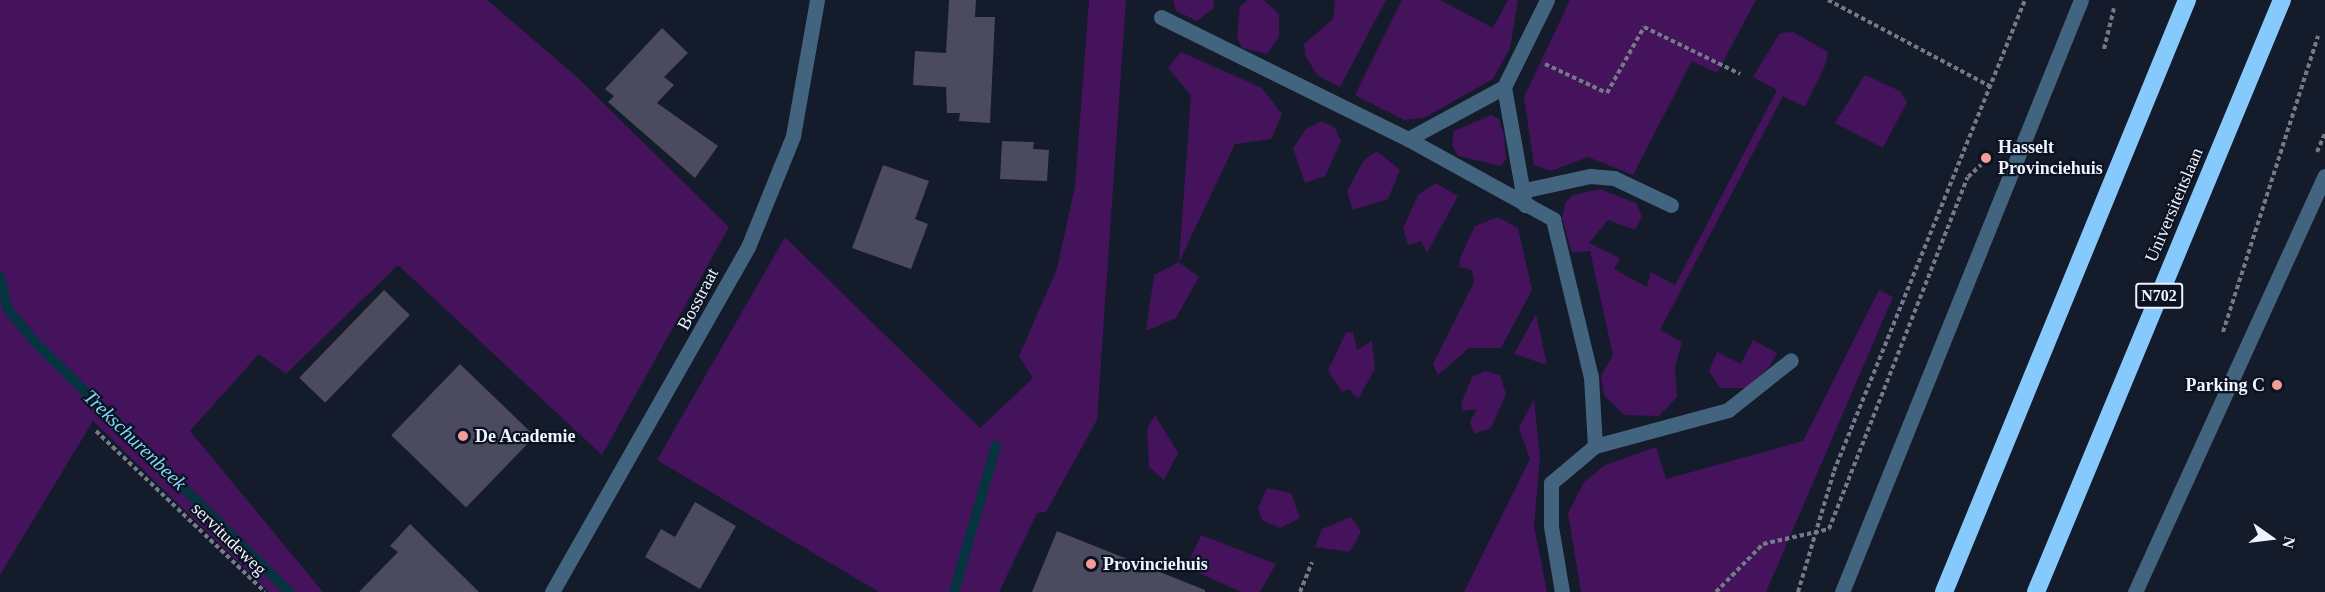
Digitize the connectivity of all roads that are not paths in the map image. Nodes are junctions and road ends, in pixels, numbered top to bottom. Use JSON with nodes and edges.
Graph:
{"nodes":[{"id":1,"x":817,"y":0,"type":"edge"},
{"id":2,"x":1547,"y":0,"type":"edge"},
{"id":3,"x":2081,"y":0,"type":"edge"},
{"id":4,"x":2187,"y":0,"type":"edge"},
{"id":5,"x":2282,"y":0,"type":"edge"},
{"id":6,"x":1161,"y":17,"type":"dead end"},
{"id":7,"x":1504,"y":87,"type":"junction"},
{"id":8,"x":1408,"y":139,"type":"junction"},
{"id":9,"x":2325,"y":176,"type":"edge"},
{"id":10,"x":1523,"y":198,"type":"junction"},
{"id":11,"x":1671,"y":205,"type":"dead end"},
{"id":12,"x":1791,"y":360,"type":"dead end"},
{"id":13,"x":1595,"y":446,"type":"junction"},
{"id":14,"x":1951,"y":575,"type":"junction"},
{"id":15,"x":1560,"y":576,"type":"junction"},
{"id":16,"x":552,"y":592,"type":"edge"},
{"id":17,"x":1563,"y":592,"type":"edge"},
{"id":18,"x":1568,"y":592,"type":"edge"},
{"id":19,"x":1842,"y":592,"type":"edge"},
{"id":20,"x":1933,"y":592,"type":"edge"},
{"id":21,"x":1944,"y":592,"type":"edge"},
{"id":22,"x":2036,"y":592,"type":"edge"},
{"id":23,"x":2135,"y":592,"type":"edge"}],
"edges":[{"from":1,"to":16,"type":"street","name":"Bosstraat"},
{"from":2,"to":7,"type":"street"},
{"from":3,"to":19,"type":"street"},
{"from":4,"to":14,"type":"highway"},
{"from":5,"to":22,"type":"highway","name":"Universiteitslaan","number":"N702"},
{"from":6,"to":8,"type":"street"},
{"from":7,"to":8,"type":"street"},
{"from":7,"to":10,"type":"street"},
{"from":8,"to":10,"type":"street"},
{"from":9,"to":23,"type":"street"},
{"from":10,"to":11,"type":"street"},
{"from":10,"to":13,"type":"street"},
{"from":12,"to":13,"type":"street"},
{"from":13,"to":15,"type":"street"},
{"from":14,"to":20,"type":"street"},
{"from":14,"to":21,"type":"highway"},
{"from":15,"to":17,"type":"street"},
{"from":15,"to":18,"type":"street"}]}
